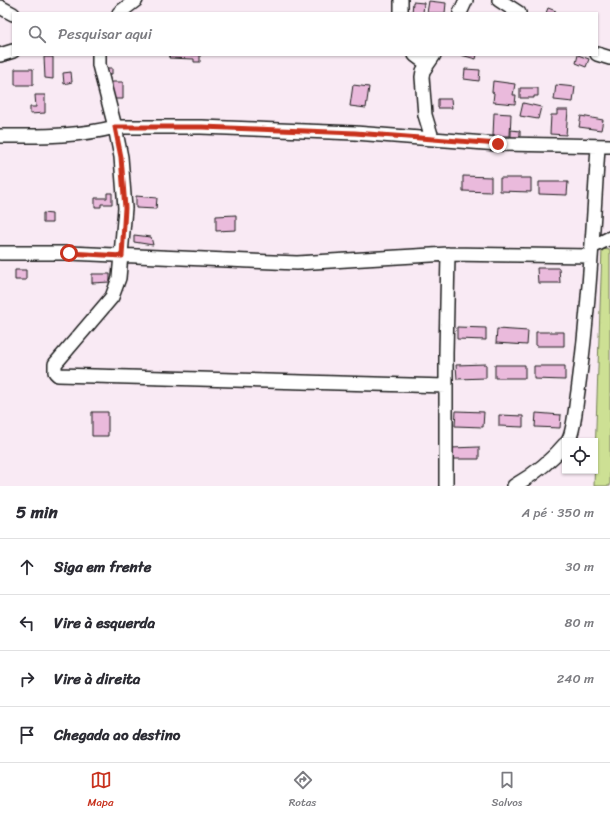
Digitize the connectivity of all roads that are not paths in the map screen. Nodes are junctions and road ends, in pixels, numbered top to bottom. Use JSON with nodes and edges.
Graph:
{"nodes":[{"id":1,"x":136,"y":0,"type":"edge"},
{"id":2,"x":401,"y":0,"type":"edge"},
{"id":3,"x":466,"y":0,"type":"edge"},
{"id":4,"x":499,"y":0,"type":"edge"},
{"id":5,"x":120,"y":12,"type":"edge"},
{"id":6,"x":401,"y":12,"type":"edge"},
{"id":7,"x":460,"y":12,"type":"edge"},
{"id":8,"x":517,"y":12,"type":"edge"},
{"id":9,"x":12,"y":51,"type":"edge"},
{"id":10,"x":598,"y":54,"type":"edge"},
{"id":11,"x":0,"y":55,"type":"edge"},
{"id":12,"x":99,"y":56,"type":"edge"},
{"id":13,"x":419,"y":56,"type":"edge"},
{"id":14,"x":610,"y":58,"type":"edge"},
{"id":15,"x":430,"y":59,"type":"edge"},
{"id":16,"x":115,"y":127,"type":"junction"},
{"id":17,"x":0,"y":136,"type":"edge"},
{"id":18,"x":432,"y":138,"type":"junction"},
{"id":19,"x":604,"y":146,"type":"edge"},
{"id":20,"x":610,"y":238,"type":"edge"},
{"id":21,"x":591,"y":251,"type":"junction"},
{"id":22,"x":0,"y":253,"type":"edge"},
{"id":23,"x":448,"y":254,"type":"junction"},
{"id":24,"x":122,"y":256,"type":"junction"},
{"id":25,"x":446,"y":386,"type":"junction"},
{"id":26,"x":570,"y":438,"type":"edge"},
{"id":27,"x":562,"y":448,"type":"edge"},
{"id":28,"x":446,"y":486,"type":"edge"},
{"id":29,"x":514,"y":486,"type":"edge"}],
"edges":[{"from":1,"to":5,"type":"street"},
{"from":2,"to":6,"type":"street"},
{"from":3,"to":7,"type":"street"},
{"from":4,"to":8,"type":"street"},
{"from":9,"to":11,"type":"street"},
{"from":10,"to":14,"type":"street"},
{"from":12,"to":16,"type":"street"},
{"from":13,"to":15,"type":"street"},
{"from":15,"to":18,"type":"street"},
{"from":16,"to":17,"type":"street"},
{"from":16,"to":18,"type":"street"},
{"from":16,"to":24,"type":"street"},
{"from":18,"to":19,"type":"street"},
{"from":19,"to":21,"type":"street"},
{"from":20,"to":21,"type":"street"},
{"from":21,"to":23,"type":"street"},
{"from":21,"to":26,"type":"street"},
{"from":22,"to":24,"type":"street"},
{"from":23,"to":24,"type":"street"},
{"from":23,"to":25,"type":"street"},
{"from":24,"to":25,"type":"street"},
{"from":25,"to":28,"type":"street"},
{"from":27,"to":29,"type":"street"}]}
